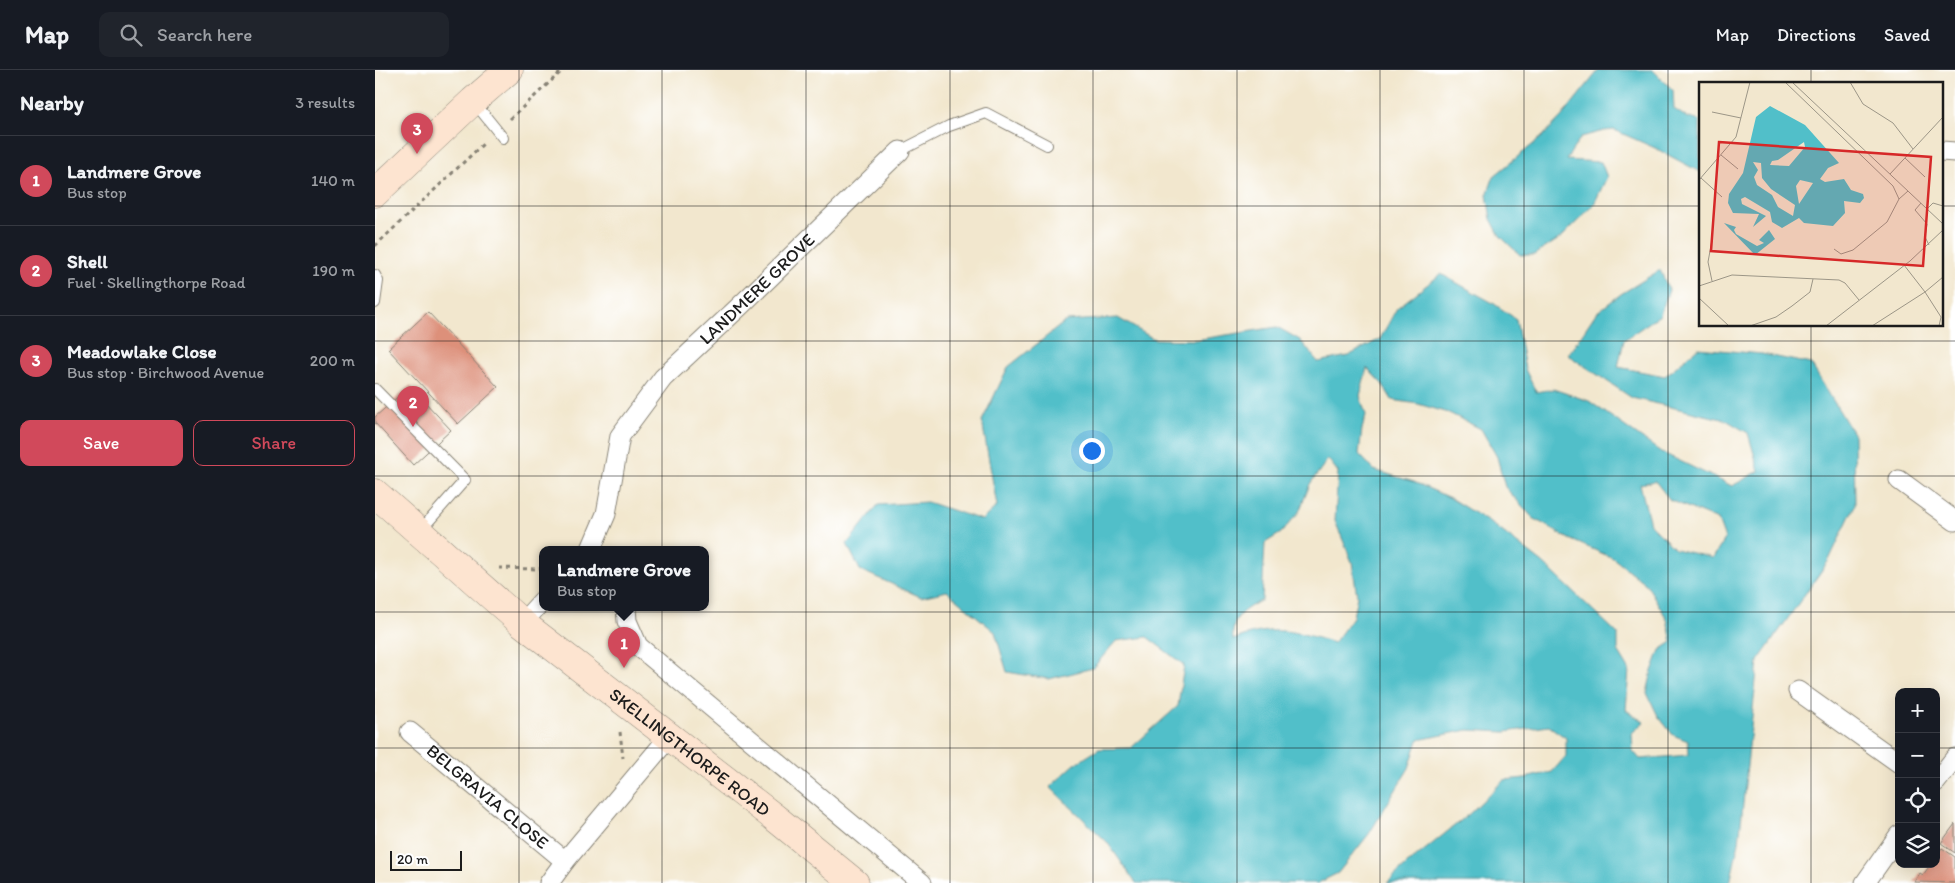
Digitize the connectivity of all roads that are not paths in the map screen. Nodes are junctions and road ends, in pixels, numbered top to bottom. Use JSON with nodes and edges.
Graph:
{"nodes":[{"id":1,"x":509,"y":70,"type":"edge"},
{"id":2,"x":473,"y":101,"type":"junction"},
{"id":3,"x":503,"y":138,"type":"dead end"},
{"id":4,"x":1047,"y":145,"type":"dead end"},
{"id":5,"x":900,"y":151,"type":"joint"},
{"id":6,"x":375,"y":193,"type":"edge"},
{"id":7,"x":375,"y":275,"type":"edge"},
{"id":8,"x":375,"y":303,"type":"edge"},
{"id":9,"x":375,"y":388,"type":"edge"},
{"id":10,"x":1899,"y":480,"type":"dead end"},
{"id":11,"x":376,"y":496,"type":"edge"},
{"id":12,"x":1955,"y":521,"type":"edge"},
{"id":13,"x":419,"y":532,"type":"junction"},
{"id":14,"x":592,"y":546,"type":"edge"},
{"id":15,"x":539,"y":604,"type":"edge"},
{"id":16,"x":626,"y":611,"type":"edge"},
{"id":17,"x":522,"y":623,"type":"junction"},
{"id":18,"x":1798,"y":691,"type":"dead end"},
{"id":19,"x":410,"y":732,"type":"dead end"},
{"id":20,"x":670,"y":736,"type":"junction"},
{"id":21,"x":1955,"y":758,"type":"edge"},
{"id":22,"x":1895,"y":760,"type":"edge"},
{"id":23,"x":1939,"y":778,"type":"edge"},
{"id":24,"x":1895,"y":841,"type":"edge"},
{"id":25,"x":565,"y":861,"type":"junction"},
{"id":26,"x":549,"y":883,"type":"edge"},
{"id":27,"x":855,"y":883,"type":"edge"},
{"id":28,"x":922,"y":883,"type":"edge"},
{"id":29,"x":1865,"y":883,"type":"edge"}],
"edges":[{"from":1,"to":2,"type":"main road"},
{"from":2,"to":3,"type":"lane"},
{"from":2,"to":6,"type":"main road"},
{"from":4,"to":5,"type":"lane"},
{"from":5,"to":14,"type":"street","name":"LANDMERE GROVE"},
{"from":7,"to":8,"type":"lane"},
{"from":9,"to":13,"type":"lane"},
{"from":10,"to":12,"type":"street"},
{"from":11,"to":13,"type":"main road","name":"SKELLINGTHORPE ROAD"},
{"from":13,"to":17,"type":"main road","name":"SKELLINGTHORPE ROAD"},
{"from":15,"to":17,"type":"street"},
{"from":16,"to":28,"type":"street"},
{"from":17,"to":20,"type":"main road","name":"SKELLINGTHORPE ROAD"},
{"from":18,"to":22,"type":"street"},
{"from":19,"to":25,"type":"street","name":"BELGRAVIA CLOSE"},
{"from":20,"to":25,"type":"street"},
{"from":20,"to":27,"type":"main road","name":"SKELLINGTHORPE ROAD"},
{"from":21,"to":23,"type":"street"},
{"from":24,"to":29,"type":"street"},
{"from":25,"to":26,"type":"street"}]}
